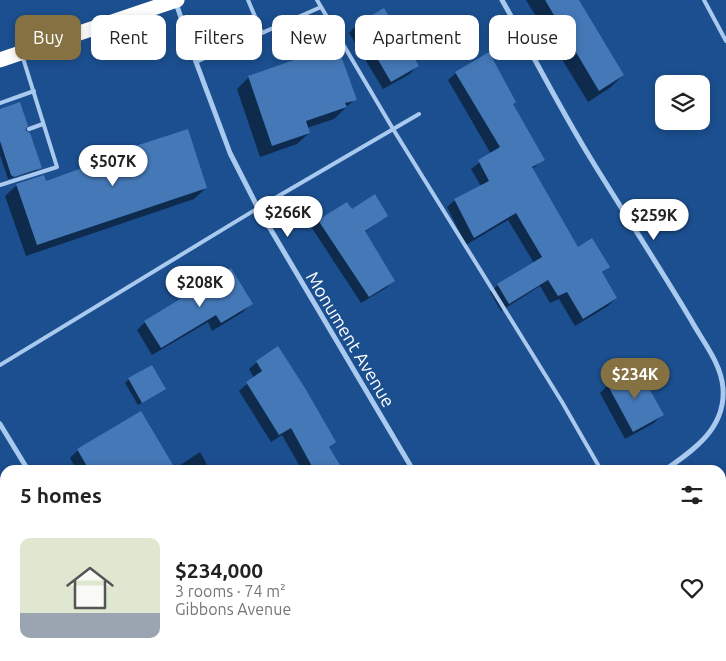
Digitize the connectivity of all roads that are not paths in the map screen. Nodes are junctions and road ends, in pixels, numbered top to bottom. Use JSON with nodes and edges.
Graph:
{"nodes":[{"id":1,"x":176,"y":0,"type":"edge"},
{"id":2,"x":248,"y":0,"type":"edge"},
{"id":3,"x":317,"y":0,"type":"edge"},
{"id":4,"x":502,"y":0,"type":"edge"},
{"id":5,"x":704,"y":0,"type":"edge"},
{"id":6,"x":321,"y":7,"type":"junction"},
{"id":7,"x":254,"y":15,"type":"edge"},
{"id":8,"x":81,"y":33,"type":"edge"},
{"id":9,"x":262,"y":33,"type":"edge"},
{"id":10,"x":726,"y":41,"type":"edge"},
{"id":11,"x":15,"y":55,"type":"edge"},
{"id":12,"x":0,"y":60,"type":"edge"},
{"id":13,"x":24,"y":60,"type":"edge"},
{"id":14,"x":201,"y":60,"type":"edge"},
{"id":15,"x":196,"y":62,"type":"junction"},
{"id":16,"x":34,"y":92,"type":"junction"},
{"id":17,"x":0,"y":103,"type":"edge"},
{"id":18,"x":420,"y":114,"type":"dead end"},
{"id":19,"x":43,"y":124,"type":"junction"},
{"id":20,"x":29,"y":129,"type":"dead end"},
{"id":21,"x":394,"y":129,"type":"junction"},
{"id":22,"x":0,"y":185,"type":"edge"},
{"id":23,"x":258,"y":208,"type":"junction"},
{"id":24,"x":0,"y":365,"type":"edge"},
{"id":25,"x":0,"y":424,"type":"edge"},
{"id":26,"x":25,"y":465,"type":"edge"},
{"id":27,"x":410,"y":465,"type":"edge"},
{"id":28,"x":597,"y":465,"type":"edge"},
{"id":29,"x":672,"y":465,"type":"edge"}],
"edges":[{"from":1,"to":8,"type":"highway"},
{"from":1,"to":15,"type":"street","name":"Monument Avenue"},
{"from":2,"to":7,"type":"lane"},
{"from":3,"to":6,"type":"lane"},
{"from":4,"to":29,"type":"street"},
{"from":5,"to":10,"type":"lane"},
{"from":6,"to":9,"type":"lane"},
{"from":6,"to":21,"type":"lane"},
{"from":11,"to":12,"type":"highway"},
{"from":13,"to":16,"type":"lane"},
{"from":14,"to":15,"type":"lane"},
{"from":15,"to":23,"type":"street","name":"Monument Avenue"},
{"from":16,"to":17,"type":"lane"},
{"from":16,"to":19,"type":"lane"},
{"from":18,"to":21,"type":"lane"},
{"from":19,"to":20,"type":"lane"},
{"from":19,"to":22,"type":"lane"},
{"from":21,"to":23,"type":"lane"},
{"from":21,"to":28,"type":"lane"},
{"from":23,"to":24,"type":"lane"},
{"from":23,"to":27,"type":"street","name":"Monument Avenue"},
{"from":25,"to":26,"type":"street"}]}
